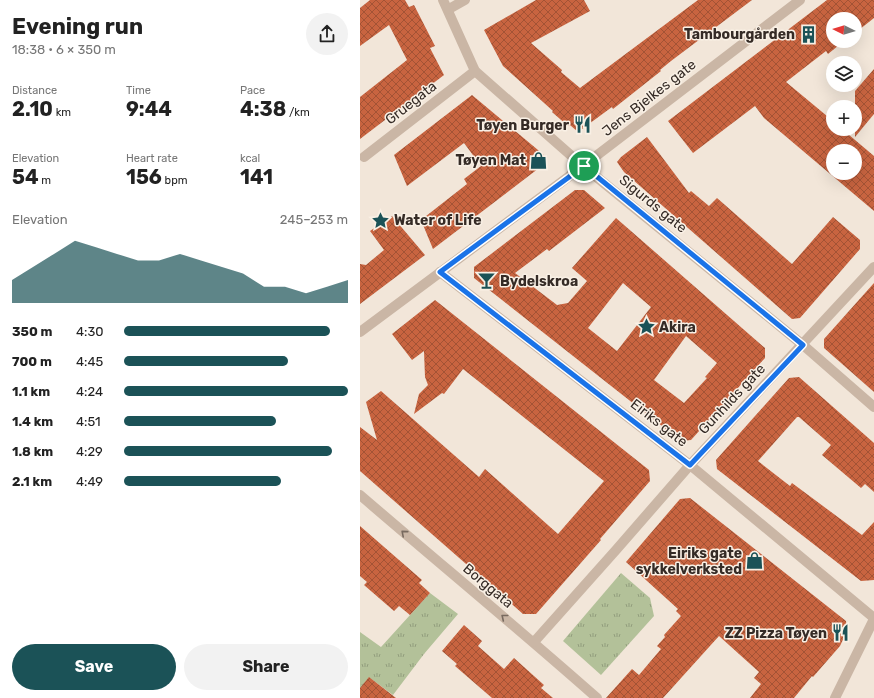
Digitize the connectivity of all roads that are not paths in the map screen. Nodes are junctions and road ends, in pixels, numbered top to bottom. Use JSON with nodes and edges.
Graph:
{"nodes":[{"id":1,"x":443,"y":0,"type":"edge"},
{"id":2,"x":465,"y":0,"type":"edge"},
{"id":3,"x":799,"y":0,"type":"edge"},
{"id":4,"x":449,"y":10,"type":"junction"},
{"id":5,"x":475,"y":70,"type":"junction"},
{"id":6,"x":364,"y":157,"type":"dead end"},
{"id":7,"x":584,"y":166,"type":"junction"},
{"id":8,"x":874,"y":267,"type":"edge"},
{"id":9,"x":440,"y":272,"type":"junction"},
{"id":10,"x":360,"y":332,"type":"edge"},
{"id":11,"x":803,"y":345,"type":"junction"},
{"id":12,"x":874,"y":407,"type":"edge"},
{"id":13,"x":690,"y":465,"type":"junction"},
{"id":14,"x":360,"y":495,"type":"edge"},
{"id":15,"x":874,"y":618,"type":"edge"},
{"id":16,"x":534,"y":642,"type":"junction"},
{"id":17,"x":597,"y":698,"type":"edge"},
{"id":18,"x":835,"y":698,"type":"edge"}],
"edges":[{"from":1,"to":4,"type":"street","name":"Sigurds gate"},
{"from":2,"to":4,"type":"street"},
{"from":3,"to":7,"type":"street","name":"Jens Bjelkes gate"},
{"from":4,"to":5,"type":"street","name":"Sigurds gate"},
{"from":5,"to":6,"type":"street","name":"Gruegata"},
{"from":5,"to":7,"type":"street","name":"Sigurds gate"},
{"from":7,"to":9,"type":"street","name":"Jens Bjelkes gate"},
{"from":7,"to":11,"type":"street","name":"Sigurds gate"},
{"from":8,"to":11,"type":"street","name":"Gunhilds gate"},
{"from":9,"to":10,"type":"street","name":"Jens Bjelkes gate"},
{"from":9,"to":13,"type":"street","name":"Eiriks gate"},
{"from":11,"to":12,"type":"street","name":"Sigurds gate"},
{"from":11,"to":13,"type":"street","name":"Gunhilds gate"},
{"from":13,"to":15,"type":"street","name":"Eiriks gate"},
{"from":13,"to":16,"type":"street","name":"Gunhilds gate"},
{"from":16,"to":14,"type":"street","name":"Borggata","one_way":true},
{"from":15,"to":18,"type":"street"},
{"from":16,"to":17,"type":"street","name":"Borggata"}]}
